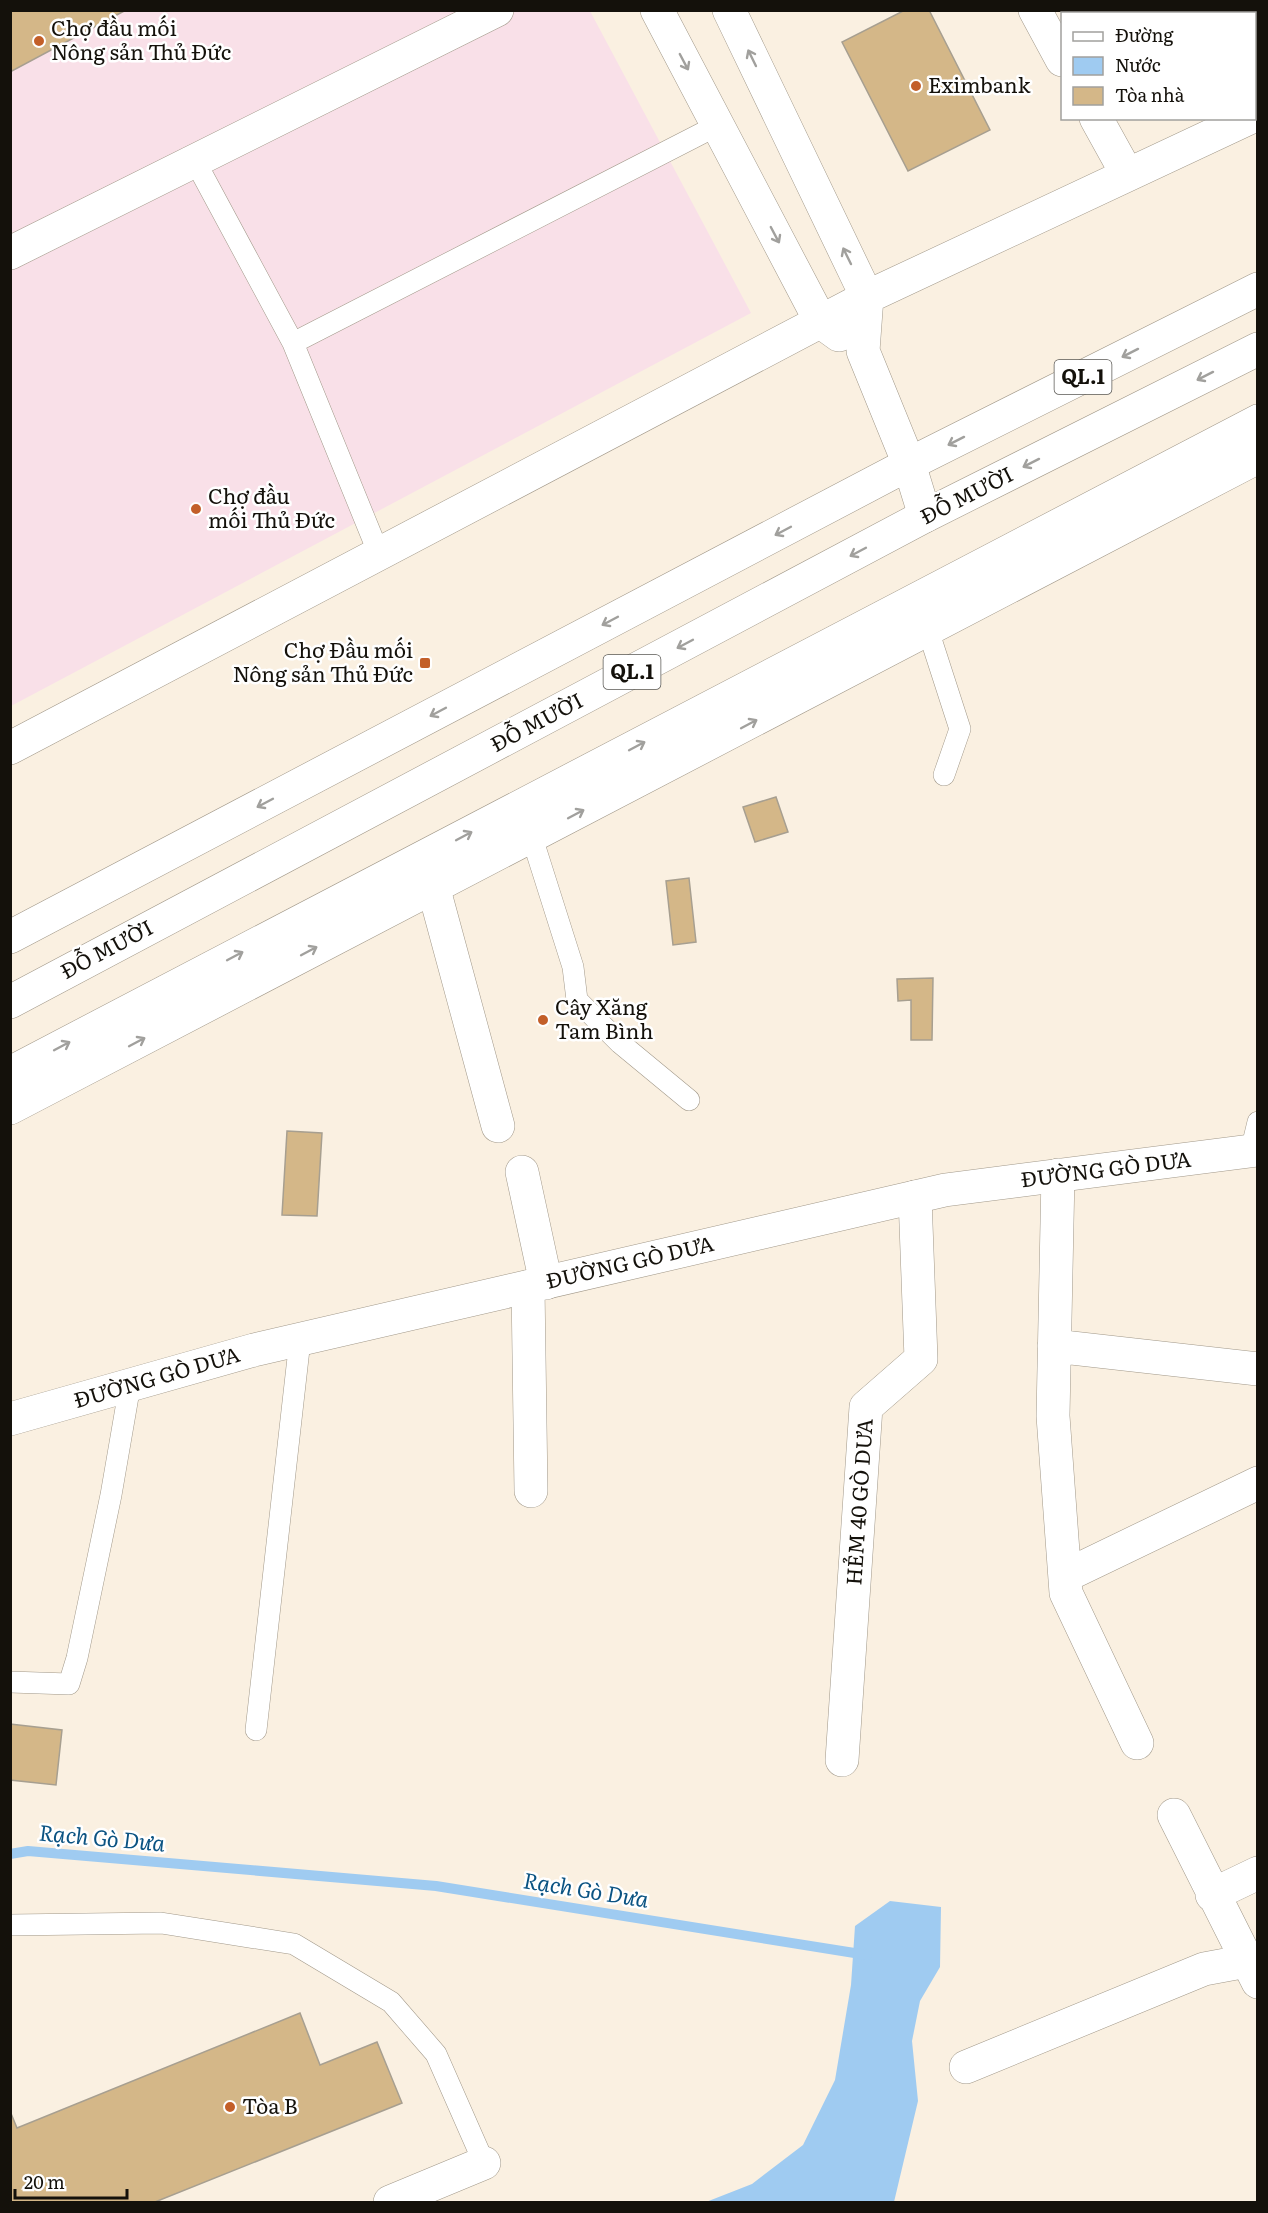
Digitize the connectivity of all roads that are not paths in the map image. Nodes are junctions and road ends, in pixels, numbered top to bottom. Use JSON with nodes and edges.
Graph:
{"nodes":[{"id":1,"x":497,"y":10,"type":"edge"},
{"id":2,"x":657,"y":10,"type":"edge"},
{"id":3,"x":729,"y":10,"type":"edge"},
{"id":4,"x":1035,"y":10,"type":"edge"},
{"id":5,"x":1061,"y":58,"type":"edge"},
{"id":6,"x":1097,"y":120,"type":"edge"},
{"id":7,"x":1245,"y":120,"type":"edge"},
{"id":8,"x":718,"y":125,"type":"junction"},
{"id":9,"x":195,"y":161,"type":"junction"},
{"id":10,"x":1127,"y":174,"type":"junction"},
{"id":11,"x":10,"y":253,"type":"edge"},
{"id":12,"x":1257,"y":289,"type":"edge"},
{"id":13,"x":867,"y":297,"type":"junction"},
{"id":14,"x":821,"y":321,"type":"junction"},
{"id":15,"x":293,"y":343,"type":"junction"},
{"id":16,"x":1257,"y":349,"type":"edge"},
{"id":17,"x":863,"y":351,"type":"junction"},
{"id":18,"x":1257,"y":422,"type":"edge"},
{"id":19,"x":1257,"y":457,"type":"edge"},
{"id":20,"x":909,"y":464,"type":"junction"},
{"id":21,"x":925,"y":516,"type":"junction"},
{"id":22,"x":379,"y":554,"type":"junction"},
{"id":23,"x":928,"y":630,"type":"junction"},
{"id":24,"x":10,"y":748,"type":"edge"},
{"id":25,"x":944,"y":775,"type":"dead end"},
{"id":26,"x":520,"y":807,"type":"junction"},
{"id":27,"x":533,"y":837,"type":"junction"},
{"id":28,"x":428,"y":872,"type":"junction"},
{"id":29,"x":10,"y":937,"type":"edge"},
{"id":30,"x":10,"y":1002,"type":"edge"},
{"id":31,"x":10,"y":1073,"type":"edge"},
{"id":32,"x":688,"y":1100,"type":"dead end"},
{"id":33,"x":10,"y":1108,"type":"edge"},
{"id":34,"x":498,"y":1126,"type":"dead end"},
{"id":35,"x":1255,"y":1141,"type":"edge"},
{"id":36,"x":522,"y":1172,"type":"dead end"},
{"id":37,"x":1058,"y":1176,"type":"junction"},
{"id":38,"x":915,"y":1197,"type":"junction"},
{"id":39,"x":537,"y":1285,"type":"junction"},
{"id":40,"x":300,"y":1340,"type":"junction"},
{"id":41,"x":1054,"y":1346,"type":"junction"},
{"id":42,"x":1257,"y":1370,"type":"edge"},
{"id":43,"x":130,"y":1385,"type":"junction"},
{"id":44,"x":10,"y":1419,"type":"edge"},
{"id":45,"x":1257,"y":1483,"type":"edge"},
{"id":46,"x":531,"y":1491,"type":"dead end"},
{"id":47,"x":1065,"y":1576,"type":"junction"},
{"id":48,"x":10,"y":1682,"type":"edge"},
{"id":49,"x":256,"y":1730,"type":"dead end"},
{"id":50,"x":1137,"y":1743,"type":"dead end"},
{"id":51,"x":842,"y":1760,"type":"dead end"},
{"id":52,"x":1174,"y":1815,"type":"dead end"},
{"id":53,"x":1257,"y":1873,"type":"edge"},
{"id":54,"x":1212,"y":1895,"type":"junction"},
{"id":55,"x":10,"y":1925,"type":"edge"},
{"id":56,"x":1252,"y":1972,"type":"edge"},
{"id":57,"x":966,"y":2067,"type":"dead end"},
{"id":58,"x":484,"y":2163,"type":"joint"},
{"id":59,"x":390,"y":2202,"type":"edge"}],
"edges":[{"from":1,"to":9,"type":"main road"},
{"from":2,"to":8,"type":"main road","one_way":true},
{"from":13,"to":3,"type":"main road","one_way":true},
{"from":4,"to":5,"type":"main road"},
{"from":6,"to":10,"type":"main road"},
{"from":7,"to":10,"type":"main road"},
{"from":8,"to":14,"type":"main road","one_way":true},
{"from":8,"to":15,"type":"lane"},
{"from":9,"to":11,"type":"main road"},
{"from":9,"to":15,"type":"lane"},
{"from":10,"to":13,"type":"main road"},
{"from":12,"to":20,"type":"main road","number":"QL.1","one_way":true},
{"from":13,"to":14,"type":"main road"},
{"from":13,"to":17,"type":"main road"},
{"from":14,"to":17,"type":"main road"},
{"from":14,"to":22,"type":"main road"},
{"from":15,"to":22,"type":"lane"},
{"from":16,"to":21,"type":"main road","name":"ĐỖ MƯỜI","number":"QL.1","one_way":true},
{"from":17,"to":20,"type":"main road"},
{"from":26,"to":18,"type":"main road","one_way":true},
{"from":19,"to":23,"type":"main road"},
{"from":20,"to":21,"type":"main road"},
{"from":20,"to":29,"type":"main road","number":"QL.1","one_way":true},
{"from":21,"to":30,"type":"main road","name":"ĐỖ MƯỜI","number":"QL.1","one_way":true},
{"from":22,"to":24,"type":"main road"},
{"from":23,"to":25,"type":"lane"},
{"from":27,"to":23,"type":"main road","one_way":true},
{"from":26,"to":27,"type":"lane"},
{"from":28,"to":26,"type":"main road","one_way":true},
{"from":27,"to":28,"type":"main road"},
{"from":27,"to":32,"type":"lane"},
{"from":31,"to":28,"type":"main road","one_way":true},
{"from":33,"to":28,"type":"main road","one_way":true},
{"from":28,"to":34,"type":"main road"},
{"from":35,"to":37,"type":"main road","name":"ĐƯỜNG GÒ DƯA"},
{"from":36,"to":39,"type":"main road"},
{"from":37,"to":38,"type":"main road","name":"ĐƯỜNG GÒ DƯA"},
{"from":37,"to":41,"type":"main road"},
{"from":38,"to":39,"type":"main road","name":"ĐƯỜNG GÒ DƯA"},
{"from":38,"to":51,"type":"main road","name":"HẺM 40 GÒ DƯA"},
{"from":39,"to":40,"type":"main road","name":"ĐƯỜNG GÒ DƯA"},
{"from":39,"to":46,"type":"main road"},
{"from":40,"to":43,"type":"main road","name":"ĐƯỜNG GÒ DƯA"},
{"from":40,"to":49,"type":"lane"},
{"from":41,"to":42,"type":"main road"},
{"from":41,"to":47,"type":"main road"},
{"from":43,"to":44,"type":"main road","name":"ĐƯỜNG GÒ DƯA"},
{"from":43,"to":48,"type":"lane"},
{"from":45,"to":47,"type":"main road"},
{"from":47,"to":50,"type":"main road"},
{"from":52,"to":54,"type":"main road"},
{"from":53,"to":54,"type":"main road"},
{"from":54,"to":56,"type":"main road"},
{"from":55,"to":58,"type":"lane"},
{"from":56,"to":57,"type":"main road"},
{"from":58,"to":59,"type":"main road"}]}
